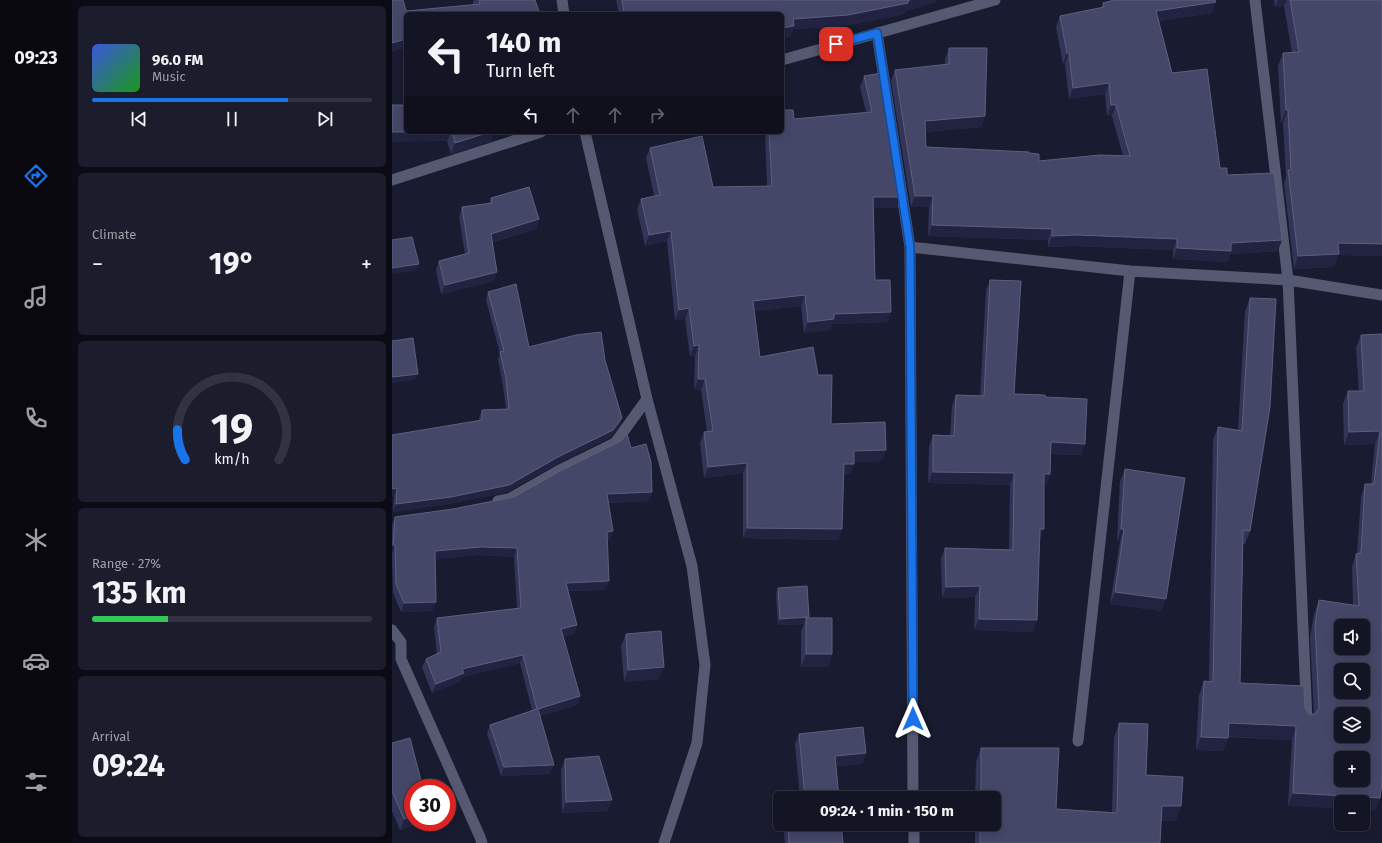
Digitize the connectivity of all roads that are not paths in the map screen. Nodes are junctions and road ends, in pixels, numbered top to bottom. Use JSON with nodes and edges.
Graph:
{"nodes":[{"id":1,"x":562,"y":0,"type":"edge"},
{"id":2,"x":995,"y":0,"type":"edge"},
{"id":3,"x":1255,"y":0,"type":"edge"},
{"id":4,"x":564,"y":12,"type":"edge"},
{"id":5,"x":877,"y":33,"type":"junction"},
{"id":6,"x":784,"y":59,"type":"edge"},
{"id":7,"x":535,"y":134,"type":"edge"},
{"id":8,"x":584,"y":134,"type":"edge"},
{"id":9,"x":392,"y":180,"type":"edge"},
{"id":10,"x":910,"y":247,"type":"junction"},
{"id":11,"x":1130,"y":271,"type":"junction"},
{"id":12,"x":1288,"y":280,"type":"junction"},
{"id":13,"x":1382,"y":295,"type":"edge"},
{"id":14,"x":647,"y":399,"type":"junction"},
{"id":15,"x":486,"y":503,"type":"edge"},
{"id":16,"x":392,"y":630,"type":"edge"},
{"id":17,"x":396,"y":660,"type":"edge"},
{"id":18,"x":1307,"y":721,"type":"edge"},
{"id":19,"x":1078,"y":740,"type":"dead end"},
{"id":20,"x":913,"y":791,"type":"edge"},
{"id":21,"x":914,"y":831,"type":"edge"},
{"id":22,"x":482,"y":843,"type":"edge"},
{"id":23,"x":664,"y":843,"type":"edge"},
{"id":24,"x":914,"y":843,"type":"edge"}],
"edges":[{"from":1,"to":4,"type":"street"},
{"from":2,"to":5,"type":"street"},
{"from":3,"to":12,"type":"street"},
{"from":5,"to":6,"type":"street"},
{"from":5,"to":10,"type":"street"},
{"from":7,"to":9,"type":"street"},
{"from":8,"to":14,"type":"street"},
{"from":10,"to":11,"type":"street"},
{"from":10,"to":20,"type":"street"},
{"from":11,"to":12,"type":"street"},
{"from":11,"to":19,"type":"street"},
{"from":12,"to":13,"type":"street"},
{"from":12,"to":18,"type":"street"},
{"from":14,"to":15,"type":"street"},
{"from":14,"to":23,"type":"street"},
{"from":16,"to":17,"type":"street"},
{"from":17,"to":22,"type":"street"},
{"from":21,"to":24,"type":"street"}]}
